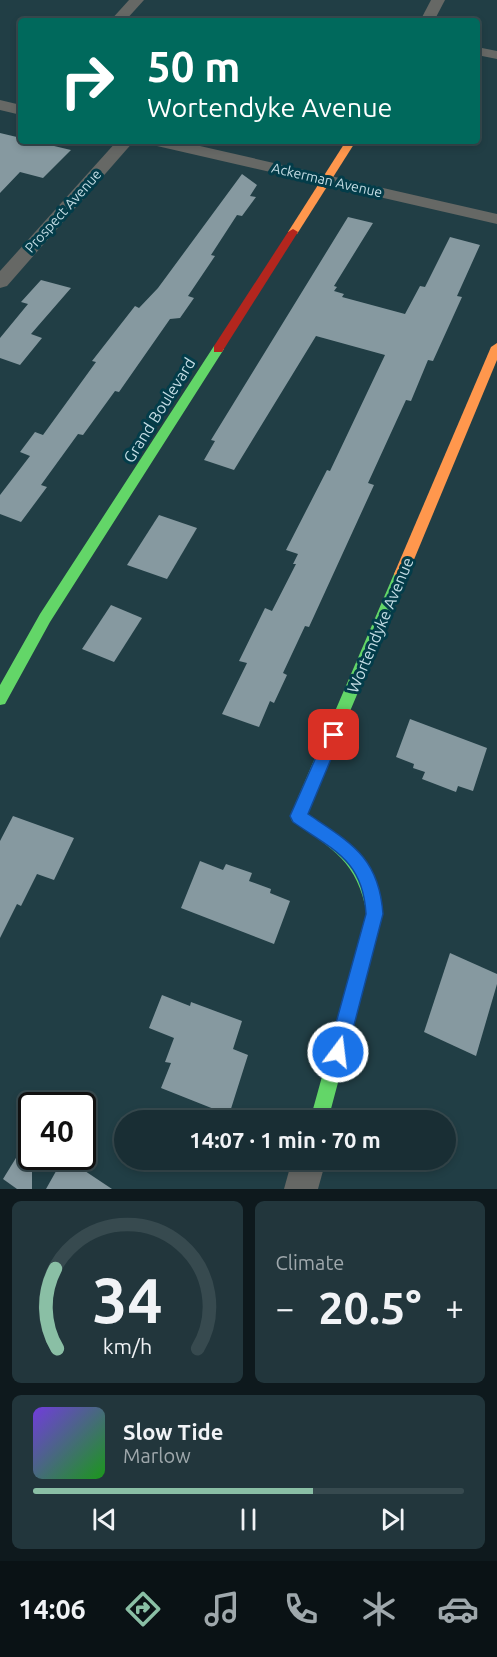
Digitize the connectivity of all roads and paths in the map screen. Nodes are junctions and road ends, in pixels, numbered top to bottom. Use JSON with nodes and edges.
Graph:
{"nodes":[{"id":1,"x":137,"y":0,"type":"edge"},
{"id":2,"x":438,"y":0,"type":"edge"},
{"id":3,"x":120,"y":18,"type":"edge"},
{"id":4,"x":429,"y":18,"type":"edge"},
{"id":5,"x":480,"y":52,"type":"edge"},
{"id":6,"x":497,"y":55,"type":"edge"},
{"id":7,"x":0,"y":105,"type":"edge"},
{"id":8,"x":18,"y":109,"type":"edge"},
{"id":9,"x":123,"y":144,"type":"edge"},
{"id":10,"x":170,"y":144,"type":"edge"},
{"id":11,"x":349,"y":144,"type":"edge"},
{"id":12,"x":326,"y":180,"type":"junction"},
{"id":13,"x":497,"y":219,"type":"edge"},
{"id":14,"x":0,"y":282,"type":"edge"},
{"id":15,"x":497,"y":347,"type":"edge"},
{"id":16,"x":0,"y":699,"type":"edge"},
{"id":17,"x":322,"y":1110,"type":"edge"},
{"id":18,"x":306,"y":1170,"type":"edge"},
{"id":19,"x":301,"y":1189,"type":"edge"}],
"edges":[{"from":1,"to":3,"type":"street"},
{"from":2,"to":4,"type":"street"},
{"from":5,"to":6,"type":"street"},
{"from":7,"to":8,"type":"street"},
{"from":9,"to":14,"type":"street","name":"Prospect Avenue"},
{"from":10,"to":12,"type":"street","name":"Ackerman Avenue"},
{"from":11,"to":12,"type":"street","name":"Grand Boulevard"},
{"from":12,"to":13,"type":"street","name":"Ackerman Avenue"},
{"from":12,"to":16,"type":"street","name":"Grand Boulevard"},
{"from":15,"to":17,"type":"street","name":"Wortendyke Avenue"},
{"from":18,"to":19,"type":"street"}]}
